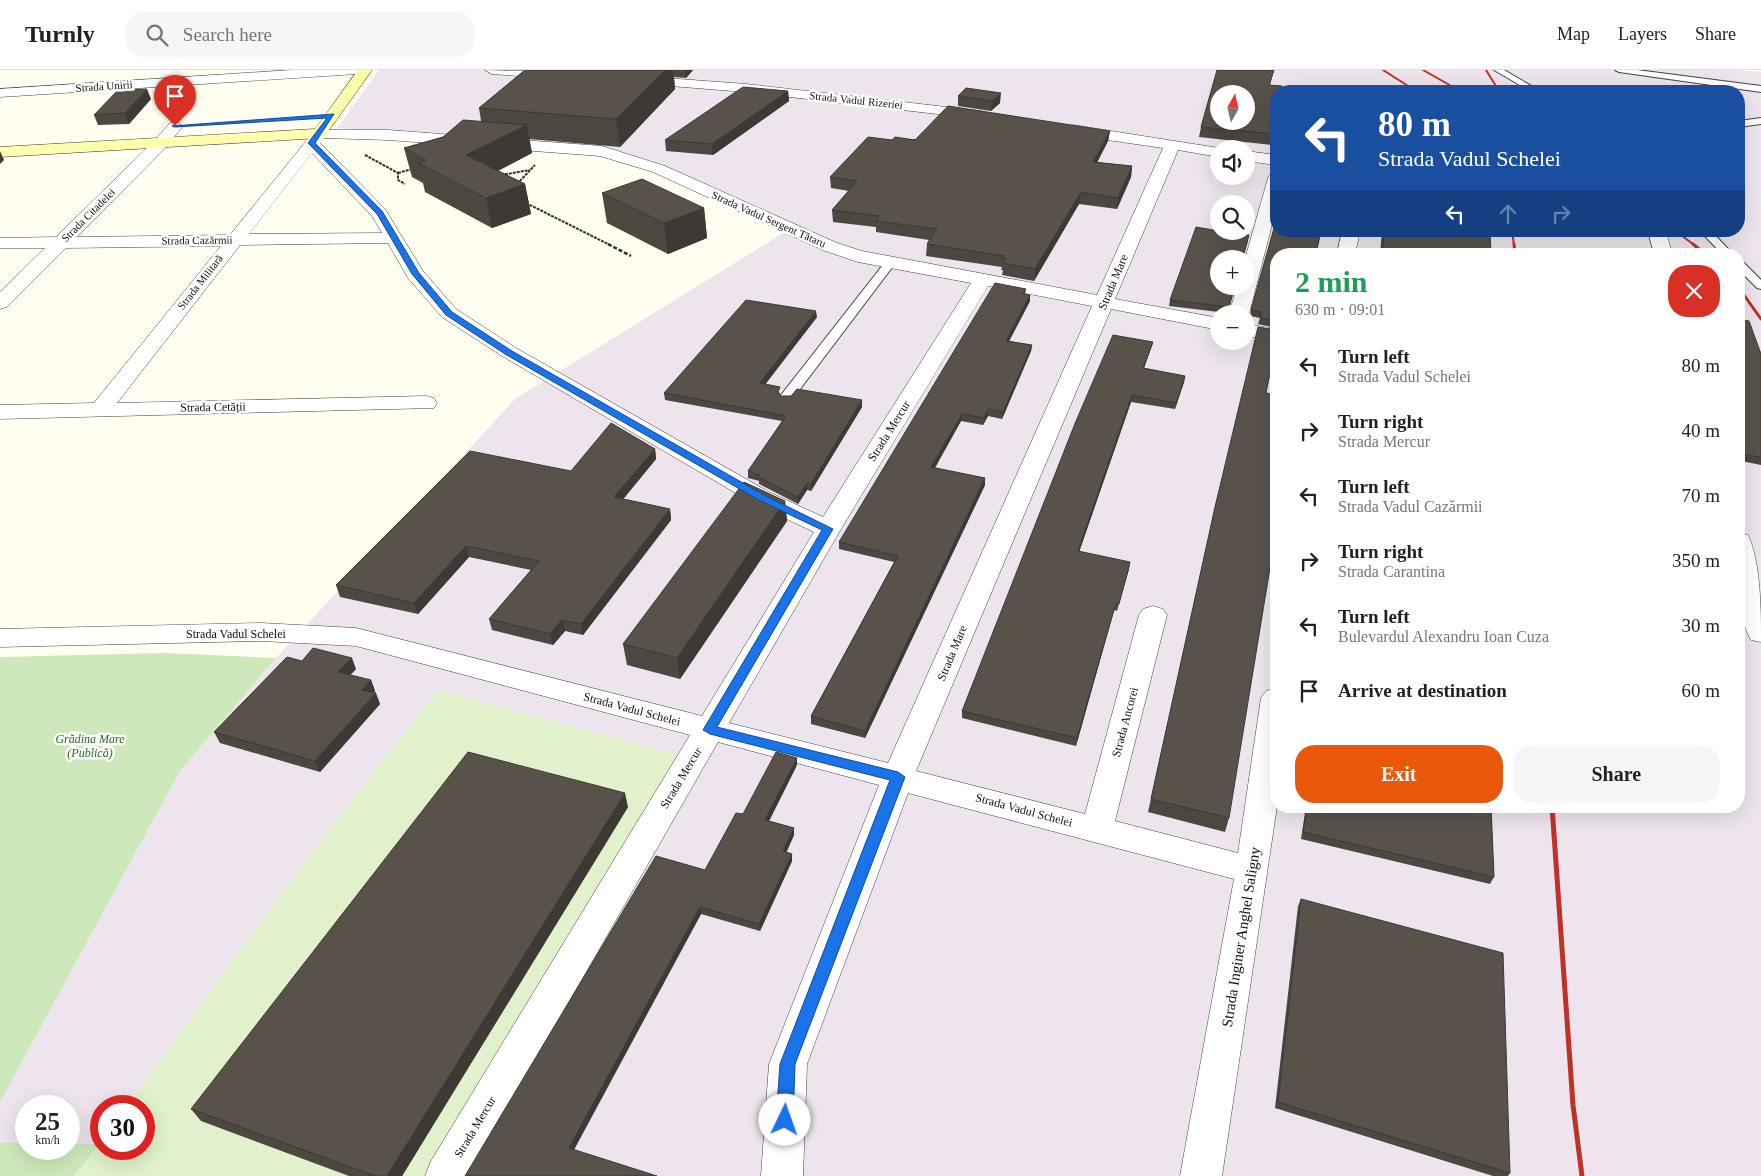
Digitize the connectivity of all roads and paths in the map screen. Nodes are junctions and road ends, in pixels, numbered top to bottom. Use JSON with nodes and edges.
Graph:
{"nodes":[{"id":1,"x":357,"y":70,"type":"edge"},
{"id":2,"x":365,"y":70,"type":"edge"},
{"id":3,"x":492,"y":70,"type":"edge"},
{"id":4,"x":1498,"y":70,"type":"edge"},
{"id":5,"x":1618,"y":70,"type":"edge"},
{"id":6,"x":578,"y":76,"type":"edge"},
{"id":7,"x":628,"y":80,"type":"edge"},
{"id":8,"x":1525,"y":85,"type":"edge"},
{"id":9,"x":1737,"y":85,"type":"edge"},
{"id":10,"x":1745,"y":86,"type":"edge"},
{"id":11,"x":1761,"y":88,"type":"edge"},
{"id":12,"x":0,"y":93,"type":"edge"},
{"id":13,"x":991,"y":117,"type":"edge"},
{"id":14,"x":1761,"y":121,"type":"edge"},
{"id":15,"x":1745,"y":123,"type":"edge"},
{"id":16,"x":195,"y":124,"type":"dead end"},
{"id":17,"x":175,"y":126,"type":"joint"},
{"id":18,"x":1058,"y":127,"type":"edge"},
{"id":19,"x":97,"y":131,"type":"dead end"},
{"id":20,"x":315,"y":131,"type":"junction"},
{"id":21,"x":158,"y":135,"type":"junction"},
{"id":22,"x":0,"y":138,"type":"edge"},
{"id":23,"x":1172,"y":145,"type":"junction"},
{"id":24,"x":553,"y":147,"type":"junction"},
{"id":25,"x":1210,"y":151,"type":"edge"},
{"id":26,"x":0,"y":152,"type":"edge"},
{"id":27,"x":1255,"y":157,"type":"edge"},
{"id":28,"x":1270,"y":159,"type":"edge"},
{"id":29,"x":417,"y":168,"type":"edge"},
{"id":30,"x":530,"y":170,"type":"junction"},
{"id":31,"x":398,"y":173,"type":"junction"},
{"id":32,"x":498,"y":175,"type":"edge"},
{"id":33,"x":406,"y":184,"type":"edge"},
{"id":34,"x":513,"y":188,"type":"edge"},
{"id":35,"x":1270,"y":200,"type":"edge"},
{"id":36,"x":526,"y":202,"type":"edge"},
{"id":37,"x":1711,"y":237,"type":"edge"},
{"id":38,"x":394,"y":238,"type":"junction"},
{"id":39,"x":234,"y":239,"type":"junction"},
{"id":40,"x":61,"y":242,"type":"junction"},
{"id":41,"x":0,"y":243,"type":"edge"},
{"id":42,"x":1722,"y":248,"type":"edge"},
{"id":43,"x":631,"y":256,"type":"dead end"},
{"id":44,"x":890,"y":263,"type":"junction"},
{"id":45,"x":1745,"y":270,"type":"edge"},
{"id":46,"x":982,"y":280,"type":"junction"},
{"id":47,"x":1761,"y":286,"type":"edge"},
{"id":48,"x":1104,"y":303,"type":"junction"},
{"id":49,"x":0,"y":304,"type":"edge"},
{"id":50,"x":1241,"y":305,"type":"edge"},
{"id":51,"x":1210,"y":322,"type":"edge"},
{"id":52,"x":1255,"y":332,"type":"edge"},
{"id":53,"x":1270,"y":334,"type":"edge"},
{"id":54,"x":786,"y":398,"type":"edge"},
{"id":55,"x":426,"y":403,"type":"dead end"},
{"id":56,"x":100,"y":410,"type":"junction"},
{"id":57,"x":0,"y":412,"type":"edge"},
{"id":58,"x":828,"y":529,"type":"junction"},
{"id":59,"x":1745,"y":566,"type":"edge"},
{"id":60,"x":1153,"y":615,"type":"dead end"},
{"id":61,"x":1761,"y":633,"type":"edge"},
{"id":62,"x":0,"y":638,"type":"edge"},
{"id":63,"x":710,"y":730,"type":"junction"},
{"id":64,"x":1270,"y":741,"type":"edge"},
{"id":65,"x":898,"y":777,"type":"junction"},
{"id":66,"x":1097,"y":829,"type":"junction"},
{"id":67,"x":1252,"y":870,"type":"junction"},
{"id":68,"x":446,"y":1176,"type":"edge"},
{"id":69,"x":782,"y":1176,"type":"edge"},
{"id":70,"x":1201,"y":1176,"type":"edge"}],
"edges":[{"from":1,"to":12,"type":"street","name":"Strada Unirii"},
{"from":2,"to":20,"type":"main road"},
{"from":3,"to":6,"type":"street"},
{"from":4,"to":8,"type":"lane"},
{"from":5,"to":9,"type":"lane"},
{"from":7,"to":13,"type":"street","name":"Strada Vadul Rizeriei"},
{"from":10,"to":11,"type":"lane"},
{"from":14,"to":15,"type":"lane"},
{"from":16,"to":17,"type":"main road"},
{"from":17,"to":21,"type":"street","name":"Strada Citadelei"},
{"from":18,"to":23,"type":"street"},
{"from":19,"to":22,"type":"main road"},
{"from":20,"to":21,"type":"main road"},
{"from":20,"to":24,"type":"street","name":"Strada Vadul Sergent Tătaru"},
{"from":20,"to":31,"type":"path"},
{"from":20,"to":38,"type":"street"},
{"from":20,"to":39,"type":"street","name":"Strada Militară"},
{"from":21,"to":26,"type":"main road"},
{"from":21,"to":40,"type":"street","name":"Strada Citadelei"},
{"from":23,"to":25,"type":"street"},
{"from":23,"to":48,"type":"street","name":"Strada Mare"},
{"from":24,"to":30,"type":"path"},
{"from":24,"to":44,"type":"street","name":"Strada Vadul Sergent Tătaru"},
{"from":27,"to":28,"type":"street"},
{"from":29,"to":31,"type":"path"},
{"from":30,"to":32,"type":"path"},
{"from":30,"to":34,"type":"path"},
{"from":31,"to":33,"type":"path"},
{"from":35,"to":50,"type":"street"},
{"from":36,"to":43,"type":"path"},
{"from":37,"to":42,"type":"lane"},
{"from":38,"to":39,"type":"street","name":"Strada Cazărmii"},
{"from":38,"to":58,"type":"street"},
{"from":39,"to":40,"type":"street","name":"Strada Cazărmii"},
{"from":39,"to":56,"type":"street","name":"Strada Militară"},
{"from":40,"to":41,"type":"street","name":"Strada Cazărmii"},
{"from":40,"to":49,"type":"street","name":"Strada Citadelei"},
{"from":44,"to":46,"type":"street","name":"Strada Vadul Sergent Tătaru"},
{"from":44,"to":54,"type":"lane"},
{"from":45,"to":47,"type":"lane"},
{"from":46,"to":48,"type":"street","name":"Strada Vadul Sergent Tătaru"},
{"from":46,"to":58,"type":"street","name":"Strada Mercur"},
{"from":48,"to":51,"type":"street","name":"Strada Vadul Sergent Tătaru"},
{"from":48,"to":65,"type":"street","name":"Strada Mare"},
{"from":52,"to":53,"type":"street"},
{"from":55,"to":56,"type":"street","name":"Strada Cetății"},
{"from":56,"to":57,"type":"street","name":"Strada Cetății"},
{"from":58,"to":63,"type":"street","name":"Strada Mercur"},
{"from":59,"to":61,"type":"street"},
{"from":60,"to":66,"type":"street","name":"Strada Ancorei"},
{"from":62,"to":63,"type":"street","name":"Strada Vadul Schelei"},
{"from":63,"to":65,"type":"street","name":"Strada Vadul Schelei"},
{"from":63,"to":68,"type":"street","name":"Strada Mercur"},
{"from":64,"to":67,"type":"street","name":"Strada Inginer Anghel Saligny"},
{"from":65,"to":66,"type":"street","name":"Strada Vadul Schelei"},
{"from":65,"to":69,"type":"street","name":"Strada Mare"},
{"from":66,"to":67,"type":"street","name":"Strada Vadul Schelei"},
{"from":67,"to":70,"type":"street","name":"Strada Inginer Anghel Saligny"}]}
